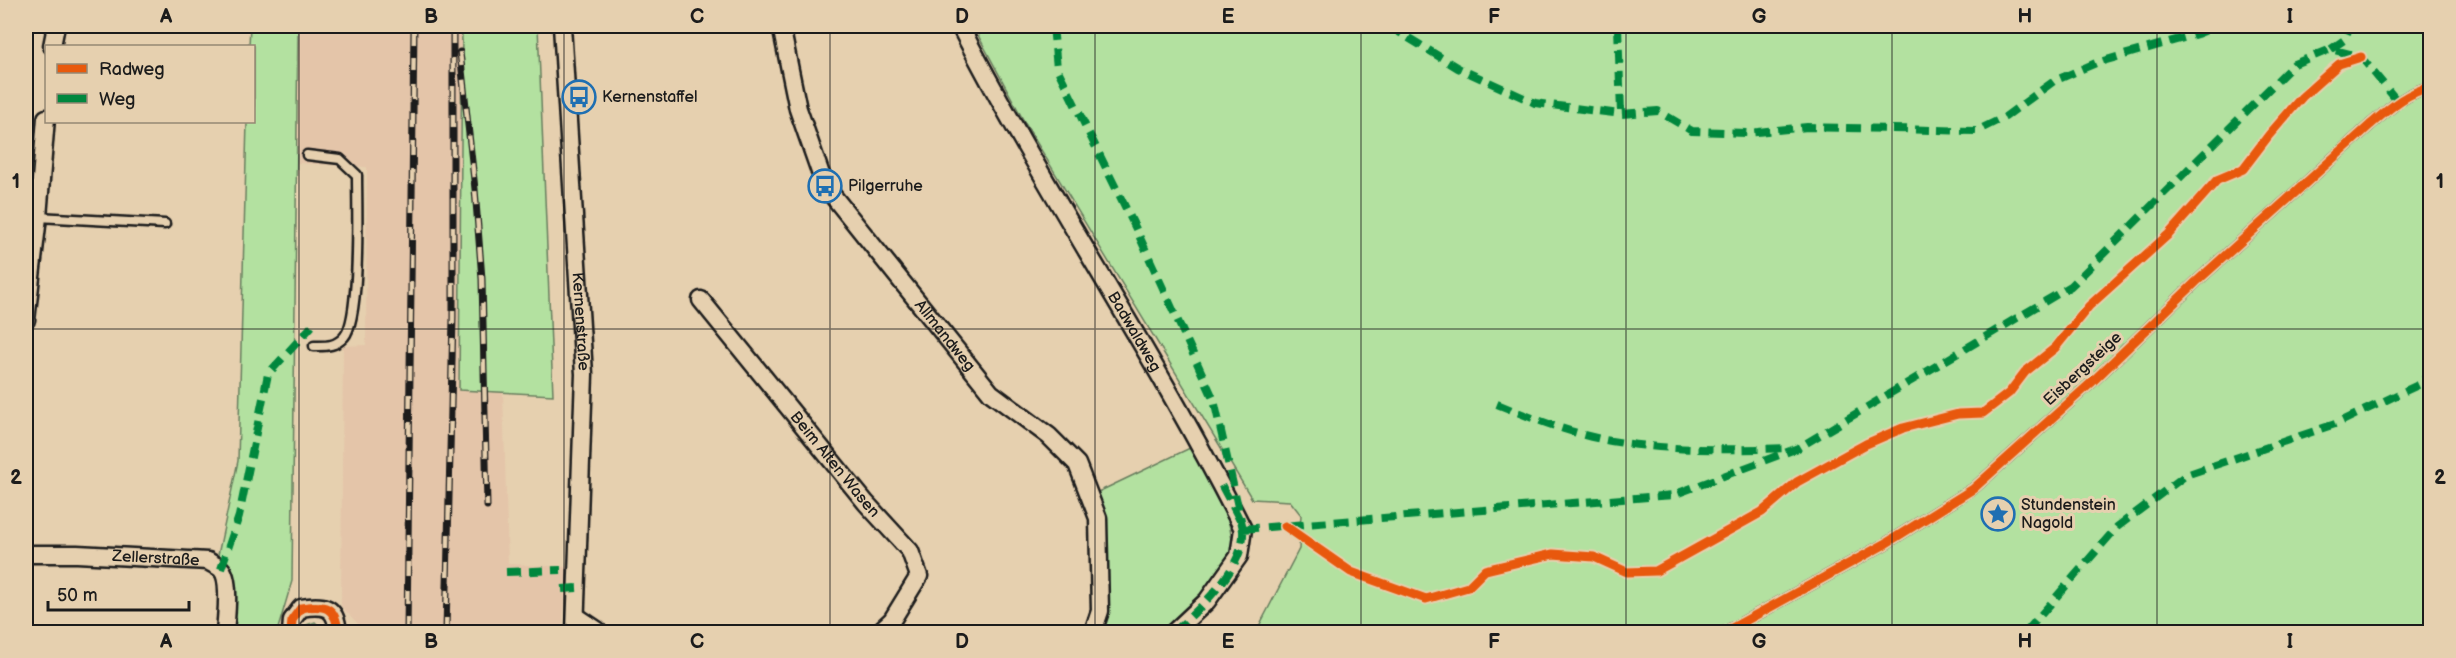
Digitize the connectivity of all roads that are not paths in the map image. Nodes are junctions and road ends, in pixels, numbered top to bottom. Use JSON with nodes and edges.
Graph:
{"nodes":[{"id":1,"x":56,"y":26,"type":"edge"},
{"id":2,"x":562,"y":26,"type":"edge"},
{"id":3,"x":781,"y":26,"type":"edge"},
{"id":4,"x":960,"y":26,"type":"edge"},
{"id":5,"x":52,"y":45,"type":"edge"},
{"id":6,"x":2430,"y":87,"type":"edge"},
{"id":7,"x":46,"y":123,"type":"edge"},
{"id":8,"x":307,"y":155,"type":"dead end"},
{"id":9,"x":38,"y":217,"type":"junction"},
{"id":10,"x":165,"y":224,"type":"dead end"},
{"id":11,"x":701,"y":300,"type":"dead end"},
{"id":12,"x":26,"y":320,"type":"edge"},
{"id":13,"x":314,"y":346,"type":"dead end"},
{"id":14,"x":26,"y":554,"type":"edge"},
{"id":15,"x":575,"y":624,"type":"edge"},
{"id":16,"x":225,"y":633,"type":"edge"},
{"id":17,"x":291,"y":633,"type":"edge"},
{"id":18,"x":338,"y":633,"type":"edge"},
{"id":19,"x":598,"y":633,"type":"edge"},
{"id":20,"x":879,"y":633,"type":"edge"},
{"id":21,"x":1093,"y":633,"type":"edge"},
{"id":22,"x":1174,"y":633,"type":"edge"},
{"id":23,"x":1725,"y":633,"type":"edge"}],
"edges":[{"from":1,"to":5,"type":"street"},
{"from":2,"to":15,"type":"street","name":"Kernenstraße"},
{"from":3,"to":21,"type":"street","name":"Allmandweg"},
{"from":4,"to":22,"type":"street","name":"Badwaldweg"},
{"from":6,"to":23,"type":"lane","name":"Eisbergsteige"},
{"from":7,"to":9,"type":"street"},
{"from":8,"to":13,"type":"lane"},
{"from":9,"to":10,"type":"lane"},
{"from":9,"to":12,"type":"street"},
{"from":11,"to":20,"type":"street","name":"Beim Alten Wasen"},
{"from":14,"to":16,"type":"street","name":"Zellerstraße"},
{"from":15,"to":19,"type":"street","name":"Kernenstraße"},
{"from":17,"to":18,"type":"street"}]}
